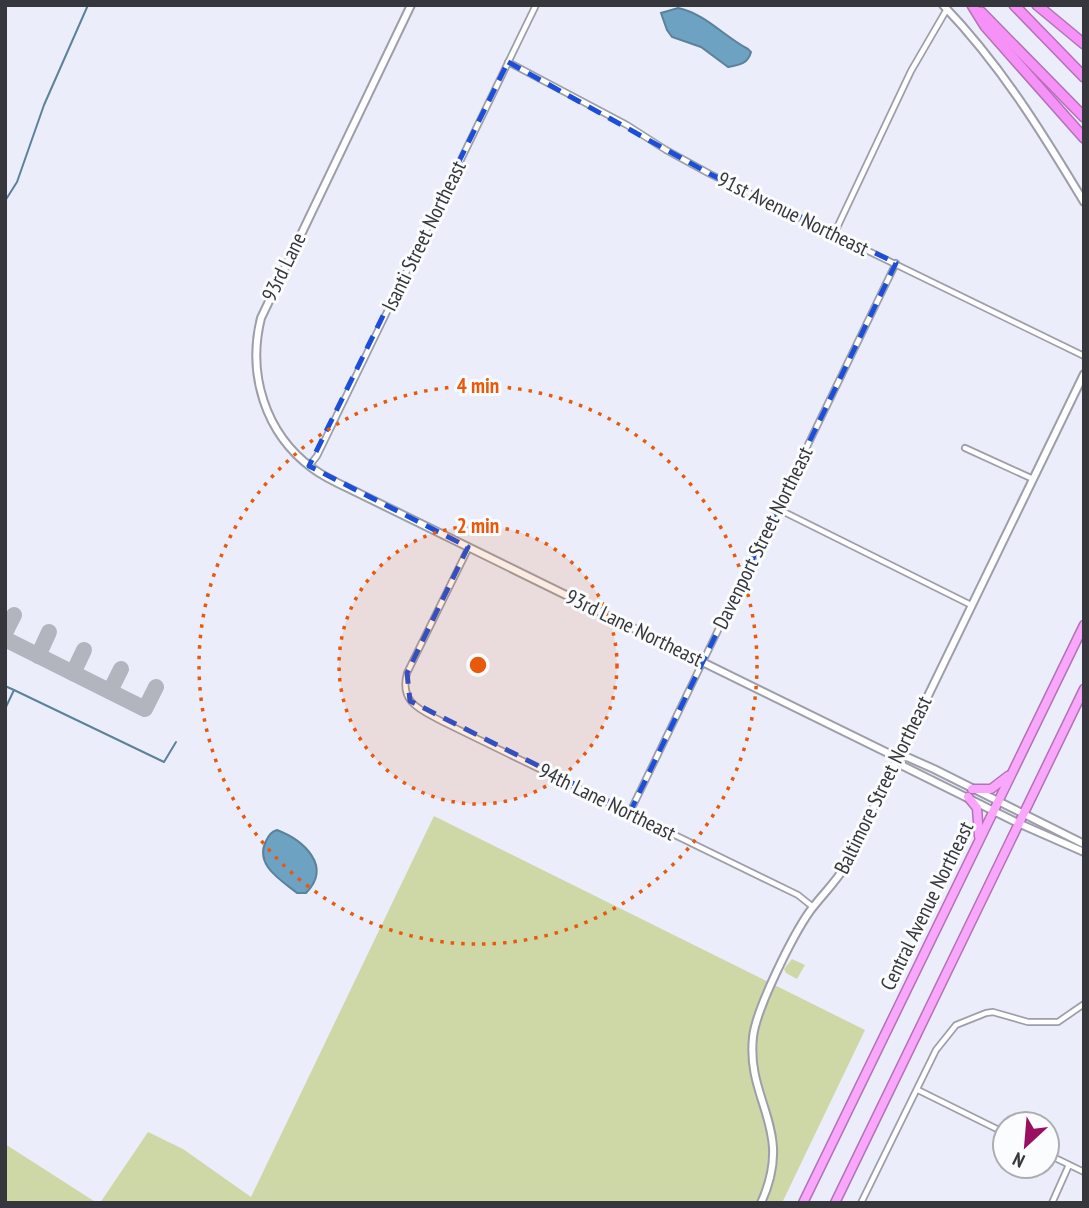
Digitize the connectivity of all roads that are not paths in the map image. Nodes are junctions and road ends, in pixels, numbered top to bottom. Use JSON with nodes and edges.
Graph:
{"nodes":[{"id":1,"x":411,"y":5,"type":"edge"},
{"id":2,"x":536,"y":5,"type":"edge"},
{"id":3,"x":973,"y":5,"type":"edge"},
{"id":4,"x":1014,"y":5,"type":"edge"},
{"id":5,"x":1037,"y":5,"type":"edge"},
{"id":6,"x":945,"y":7,"type":"edge"},
{"id":7,"x":1061,"y":26,"type":"junction"},
{"id":8,"x":1084,"y":37,"type":"edge"},
{"id":9,"x":1084,"y":44,"type":"edge"},
{"id":10,"x":508,"y":62,"type":"junction"},
{"id":11,"x":1084,"y":77,"type":"edge"},
{"id":12,"x":1084,"y":117,"type":"edge"},
{"id":13,"x":1084,"y":138,"type":"edge"},
{"id":14,"x":1084,"y":202,"type":"edge"},
{"id":15,"x":834,"y":234,"type":"junction"},
{"id":16,"x":896,"y":263,"type":"junction"},
{"id":17,"x":1084,"y":356,"type":"edge"},
{"id":18,"x":1084,"y":374,"type":"edge"},
{"id":19,"x":965,"y":448,"type":"dead end"},
{"id":20,"x":309,"y":466,"type":"junction"},
{"id":21,"x":1034,"y":480,"type":"junction"},
{"id":22,"x":370,"y":499,"type":"joint"},
{"id":23,"x":778,"y":509,"type":"junction"},
{"id":24,"x":468,"y":547,"type":"junction"},
{"id":25,"x":971,"y":605,"type":"junction"},
{"id":26,"x":1084,"y":625,"type":"edge"},
{"id":27,"x":702,"y":662,"type":"junction"},
{"id":28,"x":1084,"y":689,"type":"edge"},
{"id":29,"x":898,"y":758,"type":"junction"},
{"id":30,"x":1014,"y":768,"type":"junction"},
{"id":31,"x":970,"y":793,"type":"junction"},
{"id":32,"x":998,"y":800,"type":"junction"},
{"id":33,"x":994,"y":810,"type":"junction"},
{"id":34,"x":630,"y":812,"type":"junction"},
{"id":35,"x":1023,"y":813,"type":"junction"},
{"id":36,"x":1018,"y":823,"type":"junction"},
{"id":37,"x":978,"y":841,"type":"junction"},
{"id":38,"x":1084,"y":844,"type":"edge"},
{"id":39,"x":1084,"y":852,"type":"edge"},
{"id":40,"x":813,"y":907,"type":"junction"},
{"id":41,"x":1084,"y":1004,"type":"edge"},
{"id":42,"x":918,"y":1090,"type":"junction"},
{"id":43,"x":991,"y":1126,"type":"edge"},
{"id":44,"x":1061,"y":1161,"type":"edge"},
{"id":45,"x":1069,"y":1165,"type":"junction"},
{"id":46,"x":1084,"y":1172,"type":"edge"},
{"id":47,"x":761,"y":1203,"type":"edge"},
{"id":48,"x":803,"y":1203,"type":"edge"},
{"id":49,"x":835,"y":1203,"type":"edge"},
{"id":50,"x":860,"y":1203,"type":"edge"},
{"id":51,"x":1052,"y":1203,"type":"edge"}],
"edges":[{"from":1,"to":20,"type":"street","name":"93rd Lane"},
{"from":2,"to":10,"type":"street","name":"Isanti Street Northeast"},
{"from":3,"to":12,"type":"highway"},
{"from":3,"to":13,"type":"highway"},
{"from":4,"to":11,"type":"highway"},
{"from":5,"to":7,"type":"highway"},
{"from":6,"to":14,"type":"street"},
{"from":6,"to":15,"type":"street"},
{"from":7,"to":8,"type":"highway"},
{"from":7,"to":9,"type":"highway"},
{"from":10,"to":15,"type":"street","name":"91st Avenue Northeast"},
{"from":10,"to":20,"type":"street","name":"Isanti Street Northeast"},
{"from":15,"to":16,"type":"street","name":"91st Avenue Northeast"},
{"from":16,"to":17,"type":"street","name":"91st Avenue Northeast"},
{"from":16,"to":23,"type":"street","name":"Davenport Street Northeast"},
{"from":18,"to":21,"type":"street","name":"Baltimore Street Northeast"},
{"from":19,"to":21,"type":"street"},
{"from":20,"to":22,"type":"street","name":"93rd Lane"},
{"from":21,"to":25,"type":"street","name":"Baltimore Street Northeast"},
{"from":22,"to":24,"type":"street","name":"93rd Lane Northeast"},
{"from":23,"to":25,"type":"street"},
{"from":23,"to":27,"type":"street","name":"Davenport Street Northeast"},
{"from":24,"to":27,"type":"street","name":"93rd Lane Northeast"},
{"from":24,"to":34,"type":"street","name":"94th Lane Northeast"},
{"from":25,"to":29,"type":"street","name":"Baltimore Street Northeast"},
{"from":26,"to":30,"type":"highway","name":"Central Avenue Northeast"},
{"from":27,"to":29,"type":"street","name":"93rd Lane Northeast"},
{"from":27,"to":34,"type":"street","name":"Davenport Street Northeast"},
{"from":28,"to":35,"type":"highway"},
{"from":29,"to":31,"type":"street","name":"93rd Lane Northeast"},
{"from":29,"to":40,"type":"street","name":"Baltimore Street Northeast"},
{"from":30,"to":31,"type":"highway"},
{"from":30,"to":32,"type":"highway","name":"Central Avenue Northeast"},
{"from":31,"to":32,"type":"street","name":"93rd Lane Northeast"},
{"from":31,"to":33,"type":"street","name":"93rd Lane Northeast"},
{"from":31,"to":37,"type":"highway"},
{"from":32,"to":33,"type":"highway","name":"Central Avenue Northeast"},
{"from":32,"to":35,"type":"street","name":"93rd Lane Northeast"},
{"from":33,"to":36,"type":"street","name":"93rd Lane Northeast"},
{"from":33,"to":37,"type":"highway","name":"Central Avenue Northeast"},
{"from":34,"to":40,"type":"street","name":"94th Lane Northeast"},
{"from":35,"to":36,"type":"highway"},
{"from":35,"to":38,"type":"street","name":"93rd Lane Northeast"},
{"from":36,"to":39,"type":"street","name":"93rd Lane Northeast"},
{"from":36,"to":49,"type":"highway"},
{"from":37,"to":48,"type":"highway","name":"Central Avenue Northeast"},
{"from":40,"to":47,"type":"street","name":"Baltimore Street Northeast"},
{"from":41,"to":42,"type":"street"},
{"from":42,"to":43,"type":"street"},
{"from":42,"to":50,"type":"street"},
{"from":44,"to":45,"type":"street"},
{"from":45,"to":46,"type":"street"},
{"from":45,"to":51,"type":"street"}]}
